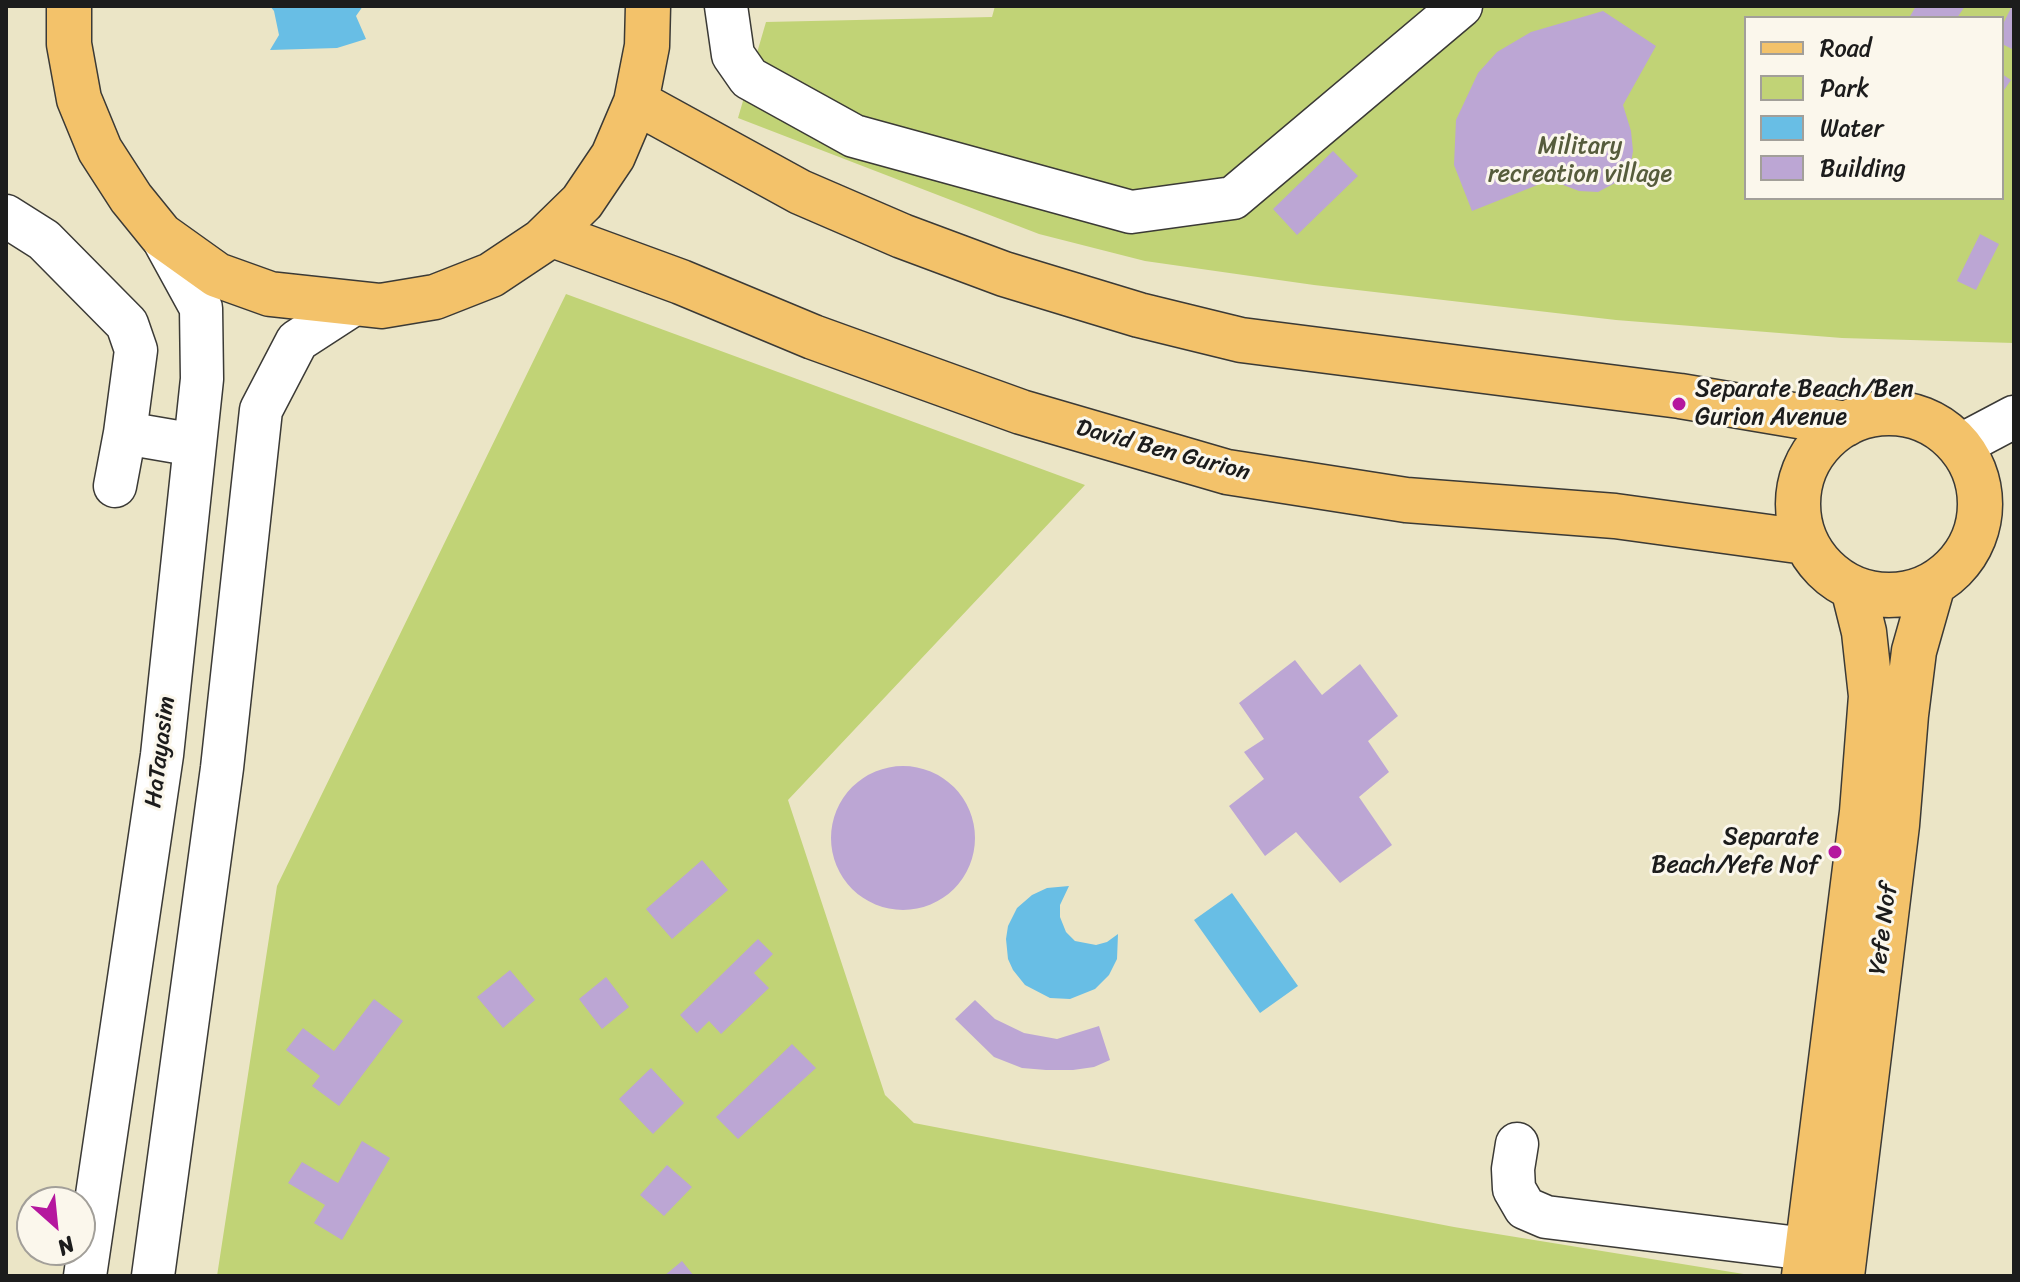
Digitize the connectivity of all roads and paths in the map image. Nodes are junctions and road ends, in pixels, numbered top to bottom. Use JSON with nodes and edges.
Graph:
{"nodes":[{"id":1,"x":69,"y":6,"type":"edge"},
{"id":2,"x":648,"y":6,"type":"edge"},
{"id":3,"x":726,"y":6,"type":"edge"},
{"id":4,"x":1461,"y":6,"type":"edge"},
{"id":5,"x":636,"y":102,"type":"junction"},
{"id":6,"x":6,"y":216,"type":"edge"},
{"id":7,"x":550,"y":234,"type":"junction"},
{"id":8,"x":161,"y":235,"type":"junction"},
{"id":9,"x":354,"y":304,"type":"junction"},
{"id":10,"x":2014,"y":417,"type":"edge"},
{"id":11,"x":1846,"y":424,"type":"junction"},
{"id":12,"x":125,"y":433,"type":"junction"},
{"id":13,"x":195,"y":445,"type":"junction"},
{"id":14,"x":1961,"y":445,"type":"junction"},
{"id":15,"x":115,"y":486,"type":"dead end"},
{"id":16,"x":1805,"y":542,"type":"junction"},
{"id":17,"x":1933,"y":584,"type":"junction"},
{"id":18,"x":1853,"y":588,"type":"junction"},
{"id":19,"x":1517,"y":1144,"type":"dead end"},
{"id":20,"x":1806,"y":1263,"type":"edge"},
{"id":21,"x":81,"y":1268,"type":"edge"},
{"id":22,"x":153,"y":1276,"type":"edge"},
{"id":23,"x":1842,"y":1276,"type":"edge"}],
"edges":[{"from":1,"to":8,"type":"main road"},
{"from":2,"to":5,"type":"main road"},
{"from":3,"to":4,"type":"street"},
{"from":5,"to":7,"type":"main road"},
{"from":5,"to":11,"type":"main road"},
{"from":6,"to":12,"type":"street"},
{"from":7,"to":9,"type":"main road"},
{"from":7,"to":16,"type":"main road","name":"David Ben Gurion"},
{"from":8,"to":9,"type":"main road"},
{"from":8,"to":13,"type":"street","name":"HaTayasim"},
{"from":9,"to":22,"type":"street"},
{"from":10,"to":14,"type":"street"},
{"from":11,"to":14,"type":"main road"},
{"from":11,"to":16,"type":"main road"},
{"from":12,"to":13,"type":"street"},
{"from":12,"to":15,"type":"street"},
{"from":13,"to":21,"type":"street","name":"HaTayasim"},
{"from":14,"to":17,"type":"main road"},
{"from":16,"to":18,"type":"main road"},
{"from":17,"to":18,"type":"main road"},
{"from":17,"to":23,"type":"main road","name":"Yefe Nof"},
{"from":18,"to":20,"type":"main road","name":"Yefe Nof"},
{"from":19,"to":20,"type":"street"}]}
